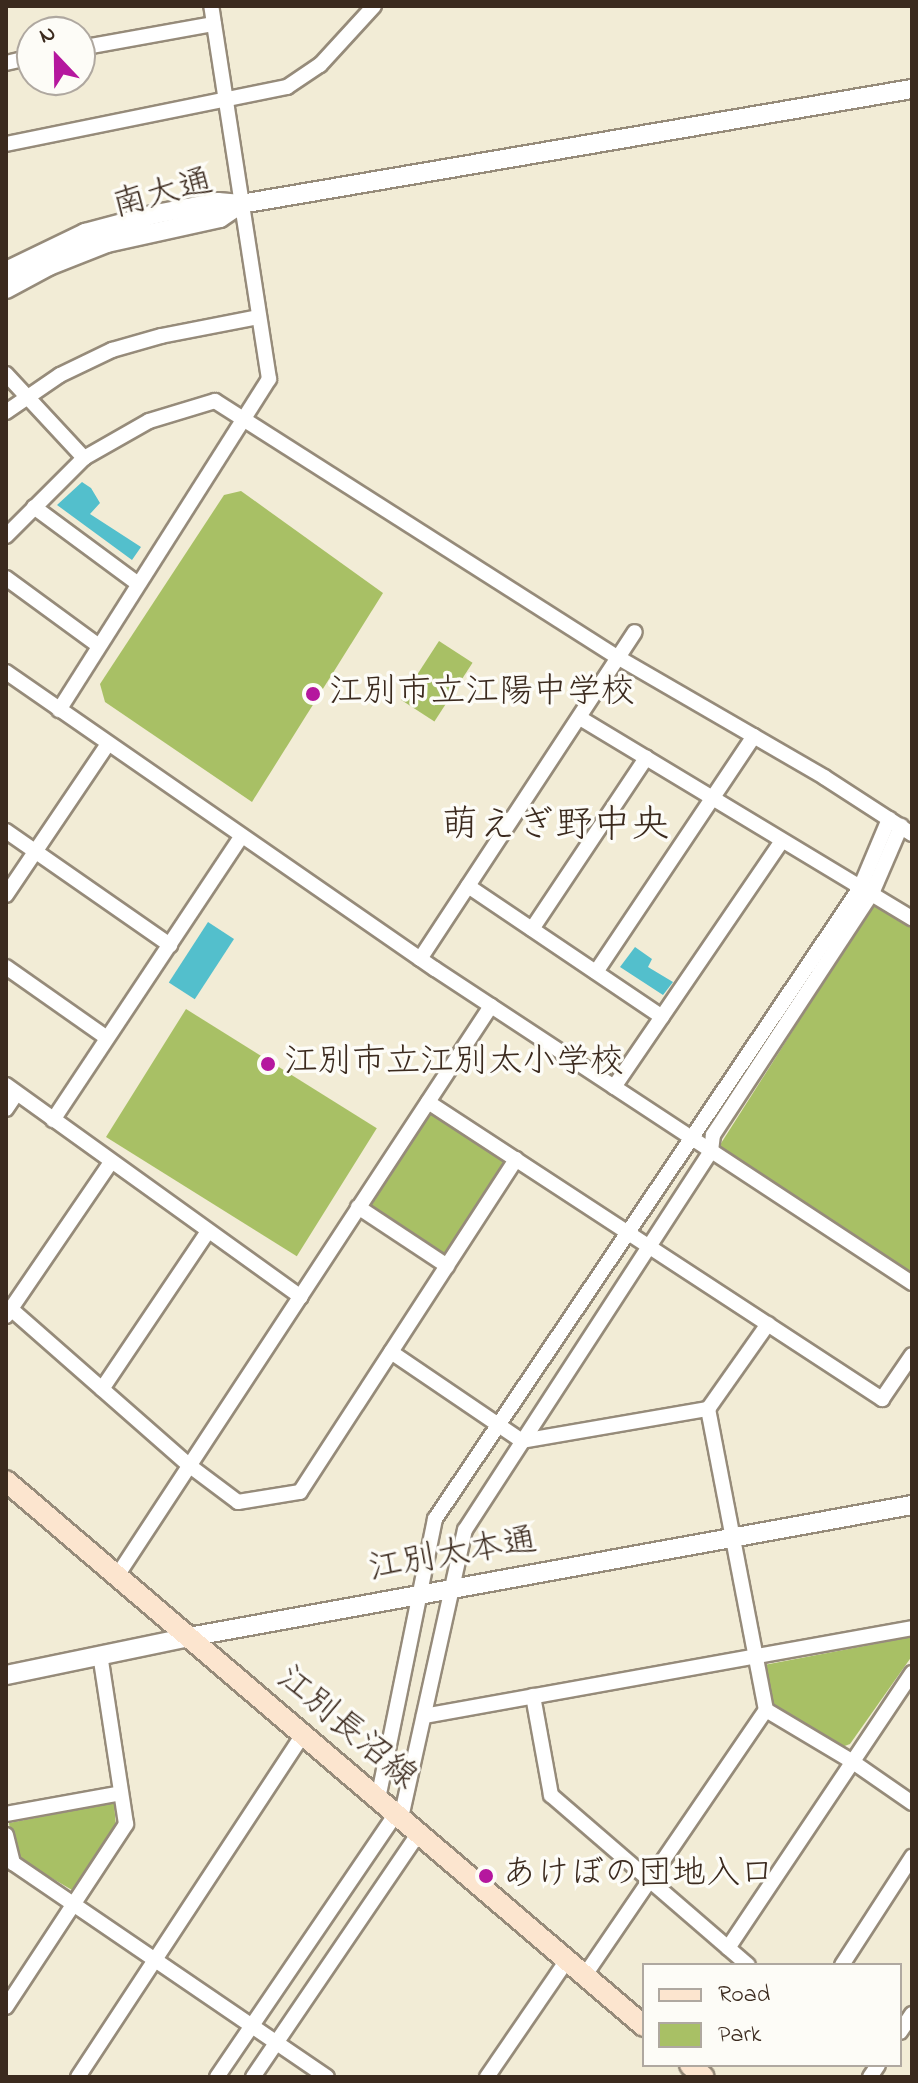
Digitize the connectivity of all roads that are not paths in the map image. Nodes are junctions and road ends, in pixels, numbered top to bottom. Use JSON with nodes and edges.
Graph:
{"nodes":[{"id":1,"x":211,"y":6,"type":"edge"},
{"id":2,"x":374,"y":6,"type":"edge"},
{"id":3,"x":214,"y":24,"type":"junction"},
{"id":4,"x":96,"y":45,"type":"edge"},
{"id":5,"x":912,"y":89,"type":"edge"},
{"id":6,"x":226,"y":101,"type":"junction"},
{"id":7,"x":6,"y":144,"type":"edge"},
{"id":8,"x":241,"y":204,"type":"junction"},
{"id":9,"x":6,"y":271,"type":"edge"},
{"id":10,"x":6,"y":289,"type":"edge"},
{"id":11,"x":259,"y":317,"type":"junction"},
{"id":12,"x":6,"y":374,"type":"edge"},
{"id":13,"x":27,"y":396,"type":"junction"},
{"id":14,"x":6,"y":412,"type":"edge"},
{"id":15,"x":244,"y":418,"type":"junction"},
{"id":16,"x":84,"y":458,"type":"junction"},
{"id":17,"x":34,"y":507,"type":"junction"},
{"id":18,"x":6,"y":536,"type":"edge"},
{"id":19,"x":6,"y":578,"type":"edge"},
{"id":20,"x":138,"y":584,"type":"junction"},
{"id":21,"x":635,"y":632,"type":"dead end"},
{"id":22,"x":99,"y":646,"type":"junction"},
{"id":23,"x":619,"y":658,"type":"junction"},
{"id":24,"x":6,"y":672,"type":"edge"},
{"id":25,"x":59,"y":710,"type":"junction"},
{"id":26,"x":580,"y":718,"type":"junction"},
{"id":27,"x":754,"y":736,"type":"junction"},
{"id":28,"x":108,"y":744,"type":"junction"},
{"id":29,"x":646,"y":758,"type":"junction"},
{"id":30,"x":712,"y":798,"type":"junction"},
{"id":31,"x":901,"y":826,"type":"edge"},
{"id":32,"x":6,"y":831,"type":"edge"},
{"id":33,"x":242,"y":836,"type":"junction"},
{"id":34,"x":782,"y":841,"type":"junction"},
{"id":35,"x":35,"y":852,"type":"junction"},
{"id":36,"x":468,"y":886,"type":"junction"},
{"id":37,"x":867,"y":890,"type":"junction"},
{"id":38,"x":6,"y":895,"type":"edge"},
{"id":39,"x":912,"y":918,"type":"edge"},
{"id":40,"x":532,"y":929,"type":"junction"},
{"id":41,"x":170,"y":945,"type":"junction"},
{"id":42,"x":420,"y":959,"type":"junction"},
{"id":43,"x":6,"y":967,"type":"edge"},
{"id":44,"x":596,"y":972,"type":"junction"},
{"id":45,"x":491,"y":1006,"type":"junction"},
{"id":46,"x":662,"y":1017,"type":"junction"},
{"id":47,"x":107,"y":1038,"type":"junction"},
{"id":48,"x":614,"y":1087,"type":"junction"},
{"id":49,"x":11,"y":1090,"type":"edge"},
{"id":50,"x":428,"y":1102,"type":"junction"},
{"id":51,"x":6,"y":1109,"type":"edge"},
{"id":52,"x":53,"y":1120,"type":"junction"},
{"id":53,"x":690,"y":1136,"type":"junction"},
{"id":54,"x":711,"y":1151,"type":"junction"},
{"id":55,"x":516,"y":1159,"type":"junction"},
{"id":56,"x":111,"y":1162,"type":"junction"},
{"id":57,"x":358,"y":1207,"type":"junction"},
{"id":58,"x":208,"y":1231,"type":"junction"},
{"id":59,"x":626,"y":1232,"type":"junction"},
{"id":60,"x":649,"y":1246,"type":"junction"},
{"id":61,"x":447,"y":1266,"type":"junction"},
{"id":62,"x":912,"y":1283,"type":"edge"},
{"id":63,"x":301,"y":1297,"type":"junction"},
{"id":64,"x":8,"y":1313,"type":"edge"},
{"id":65,"x":768,"y":1324,"type":"junction"},
{"id":66,"x":391,"y":1352,"type":"junction"},
{"id":67,"x":912,"y":1355,"type":"edge"},
{"id":68,"x":102,"y":1389,"type":"junction"},
{"id":69,"x":708,"y":1409,"type":"junction"},
{"id":70,"x":498,"y":1425,"type":"junction"},
{"id":71,"x":522,"y":1441,"type":"junction"},
{"id":72,"x":190,"y":1466,"type":"junction"},
{"id":73,"x":6,"y":1481,"type":"edge"},
{"id":74,"x":912,"y":1505,"type":"edge"},
{"id":75,"x":734,"y":1537,"type":"junction"},
{"id":76,"x":117,"y":1576,"type":"junction"},
{"id":77,"x":452,"y":1589,"type":"junction"},
{"id":78,"x":422,"y":1594,"type":"junction"},
{"id":79,"x":912,"y":1628,"type":"edge"},
{"id":80,"x":189,"y":1637,"type":"junction"},
{"id":81,"x":100,"y":1655,"type":"junction"},
{"id":82,"x":755,"y":1656,"type":"junction"},
{"id":83,"x":912,"y":1673,"type":"edge"},
{"id":84,"x":6,"y":1675,"type":"edge"},
{"id":85,"x":533,"y":1696,"type":"junction"},
{"id":86,"x":766,"y":1710,"type":"junction"},
{"id":87,"x":424,"y":1716,"type":"junction"},
{"id":88,"x":303,"y":1735,"type":"junction"},
{"id":89,"x":853,"y":1762,"type":"junction"},
{"id":90,"x":121,"y":1793,"type":"junction"},
{"id":91,"x":378,"y":1799,"type":"junction"},
{"id":92,"x":912,"y":1803,"type":"edge"},
{"id":93,"x":6,"y":1814,"type":"edge"},
{"id":94,"x":398,"y":1816,"type":"junction"},
{"id":95,"x":419,"y":1833,"type":"junction"},
{"id":96,"x":6,"y":1835,"type":"edge"},
{"id":97,"x":912,"y":1857,"type":"edge"},
{"id":98,"x":649,"y":1879,"type":"junction"},
{"id":99,"x":75,"y":1903,"type":"junction"},
{"id":100,"x":728,"y":1948,"type":"junction"},
{"id":101,"x":567,"y":1960,"type":"junction"},
{"id":102,"x":154,"y":1961,"type":"junction"},
{"id":103,"x":746,"y":1963,"type":"edge"},
{"id":104,"x":843,"y":1963,"type":"edge"},
{"id":105,"x":585,"y":1975,"type":"junction"},
{"id":106,"x":6,"y":2007,"type":"edge"},
{"id":107,"x":642,"y":2024,"type":"edge"},
{"id":108,"x":252,"y":2026,"type":"junction"},
{"id":109,"x":276,"y":2043,"type":"junction"},
{"id":110,"x":78,"y":2077,"type":"edge"},
{"id":111,"x":217,"y":2077,"type":"edge"},
{"id":112,"x":253,"y":2077,"type":"edge"},
{"id":113,"x":327,"y":2077,"type":"edge"},
{"id":114,"x":487,"y":2077,"type":"edge"}],
"edges":[{"from":1,"to":3,"type":"street"},
{"from":2,"to":6,"type":"street"},
{"from":3,"to":4,"type":"street"},
{"from":3,"to":6,"type":"street"},
{"from":5,"to":8,"type":"street"},
{"from":6,"to":7,"type":"street"},
{"from":6,"to":8,"type":"street"},
{"from":8,"to":9,"type":"street","name":"南大通"},
{"from":8,"to":10,"type":"street","name":"南大通"},
{"from":8,"to":11,"type":"street"},
{"from":11,"to":13,"type":"street"},
{"from":11,"to":15,"type":"street"},
{"from":12,"to":13,"type":"street"},
{"from":13,"to":14,"type":"street"},
{"from":13,"to":16,"type":"street"},
{"from":15,"to":16,"type":"street"},
{"from":15,"to":20,"type":"street"},
{"from":15,"to":23,"type":"street"},
{"from":16,"to":17,"type":"street"},
{"from":17,"to":18,"type":"street"},
{"from":17,"to":20,"type":"street"},
{"from":19,"to":22,"type":"street"},
{"from":20,"to":22,"type":"street"},
{"from":21,"to":23,"type":"street"},
{"from":22,"to":25,"type":"street"},
{"from":23,"to":26,"type":"street"},
{"from":23,"to":27,"type":"street"},
{"from":24,"to":25,"type":"street"},
{"from":25,"to":28,"type":"street"},
{"from":26,"to":29,"type":"street"},
{"from":26,"to":36,"type":"street"},
{"from":27,"to":30,"type":"street"},
{"from":27,"to":31,"type":"street"},
{"from":28,"to":33,"type":"street"},
{"from":28,"to":35,"type":"street"},
{"from":29,"to":30,"type":"street"},
{"from":29,"to":40,"type":"street"},
{"from":30,"to":34,"type":"street"},
{"from":30,"to":44,"type":"street"},
{"from":31,"to":37,"type":"street"},
{"from":32,"to":35,"type":"street"},
{"from":33,"to":41,"type":"street"},
{"from":33,"to":42,"type":"street"},
{"from":34,"to":37,"type":"street"},
{"from":34,"to":46,"type":"street"},
{"from":35,"to":38,"type":"street"},
{"from":35,"to":41,"type":"street"},
{"from":36,"to":40,"type":"street"},
{"from":36,"to":42,"type":"street"},
{"from":37,"to":39,"type":"street"},
{"from":37,"to":53,"type":"street"},
{"from":37,"to":54,"type":"street"},
{"from":40,"to":44,"type":"street"},
{"from":41,"to":47,"type":"street"},
{"from":42,"to":45,"type":"street"},
{"from":43,"to":47,"type":"street"},
{"from":44,"to":46,"type":"street"},
{"from":45,"to":48,"type":"street"},
{"from":45,"to":50,"type":"street"},
{"from":46,"to":48,"type":"street"},
{"from":47,"to":52,"type":"street"},
{"from":48,"to":53,"type":"street"},
{"from":49,"to":51,"type":"street"},
{"from":49,"to":52,"type":"street"},
{"from":50,"to":55,"type":"street"},
{"from":50,"to":57,"type":"street"},
{"from":52,"to":56,"type":"street"},
{"from":53,"to":54,"type":"street"},
{"from":53,"to":59,"type":"street"},
{"from":54,"to":60,"type":"street"},
{"from":54,"to":62,"type":"street"},
{"from":55,"to":59,"type":"street"},
{"from":55,"to":61,"type":"street"},
{"from":56,"to":58,"type":"street"},
{"from":56,"to":64,"type":"street"},
{"from":57,"to":61,"type":"street"},
{"from":57,"to":63,"type":"street"},
{"from":58,"to":63,"type":"street"},
{"from":58,"to":68,"type":"street"},
{"from":59,"to":60,"type":"street"},
{"from":59,"to":70,"type":"street"},
{"from":60,"to":65,"type":"street"},
{"from":60,"to":71,"type":"street"},
{"from":61,"to":66,"type":"street"},
{"from":63,"to":72,"type":"street"},
{"from":64,"to":68,"type":"street"},
{"from":65,"to":67,"type":"street"},
{"from":65,"to":69,"type":"street"},
{"from":66,"to":70,"type":"street"},
{"from":66,"to":72,"type":"street"},
{"from":68,"to":72,"type":"street"},
{"from":69,"to":71,"type":"street"},
{"from":69,"to":75,"type":"street"},
{"from":70,"to":71,"type":"street"},
{"from":70,"to":78,"type":"street"},
{"from":71,"to":77,"type":"street"},
{"from":72,"to":76,"type":"street"},
{"from":73,"to":76,"type":"main road","name":"江別長沼線"},
{"from":74,"to":75,"type":"street","name":"江別太本通"},
{"from":75,"to":77,"type":"street","name":"江別太本通"},
{"from":75,"to":82,"type":"street"},
{"from":76,"to":80,"type":"main road","name":"江別長沼線"},
{"from":77,"to":78,"type":"street","name":"江別太本通"},
{"from":77,"to":87,"type":"street"},
{"from":78,"to":80,"type":"street","name":"江別太本通"},
{"from":78,"to":91,"type":"street"},
{"from":79,"to":82,"type":"street"},
{"from":80,"to":81,"type":"street","name":"江別太本通"},
{"from":80,"to":88,"type":"main road","name":"江別長沼線"},
{"from":81,"to":84,"type":"street","name":"江別太本通"},
{"from":81,"to":90,"type":"street"},
{"from":82,"to":85,"type":"street"},
{"from":82,"to":86,"type":"street"},
{"from":83,"to":89,"type":"street"},
{"from":85,"to":87,"type":"street"},
{"from":85,"to":98,"type":"street"},
{"from":86,"to":89,"type":"street"},
{"from":86,"to":98,"type":"street"},
{"from":87,"to":94,"type":"street"},
{"from":88,"to":91,"type":"main road","name":"江別長沼線"},
{"from":88,"to":102,"type":"street"},
{"from":89,"to":92,"type":"street"},
{"from":89,"to":100,"type":"street"},
{"from":90,"to":93,"type":"street"},
{"from":90,"to":99,"type":"street"},
{"from":91,"to":94,"type":"main road","name":"江別長沼線"},
{"from":94,"to":95,"type":"main road","name":"江別長沼線"},
{"from":94,"to":108,"type":"street"},
{"from":95,"to":101,"type":"main road","name":"江別長沼線"},
{"from":95,"to":109,"type":"street"},
{"from":96,"to":99,"type":"street"},
{"from":97,"to":104,"type":"street"},
{"from":98,"to":100,"type":"street"},
{"from":98,"to":105,"type":"street"},
{"from":99,"to":102,"type":"street"},
{"from":99,"to":106,"type":"street"},
{"from":100,"to":103,"type":"street"},
{"from":101,"to":105,"type":"main road","name":"江別長沼線"},
{"from":101,"to":114,"type":"street"},
{"from":102,"to":108,"type":"street"},
{"from":102,"to":110,"type":"street"},
{"from":105,"to":107,"type":"main road","name":"江別長沼線"},
{"from":108,"to":109,"type":"street"},
{"from":108,"to":111,"type":"street"},
{"from":109,"to":112,"type":"street"},
{"from":109,"to":113,"type":"street"}]}
